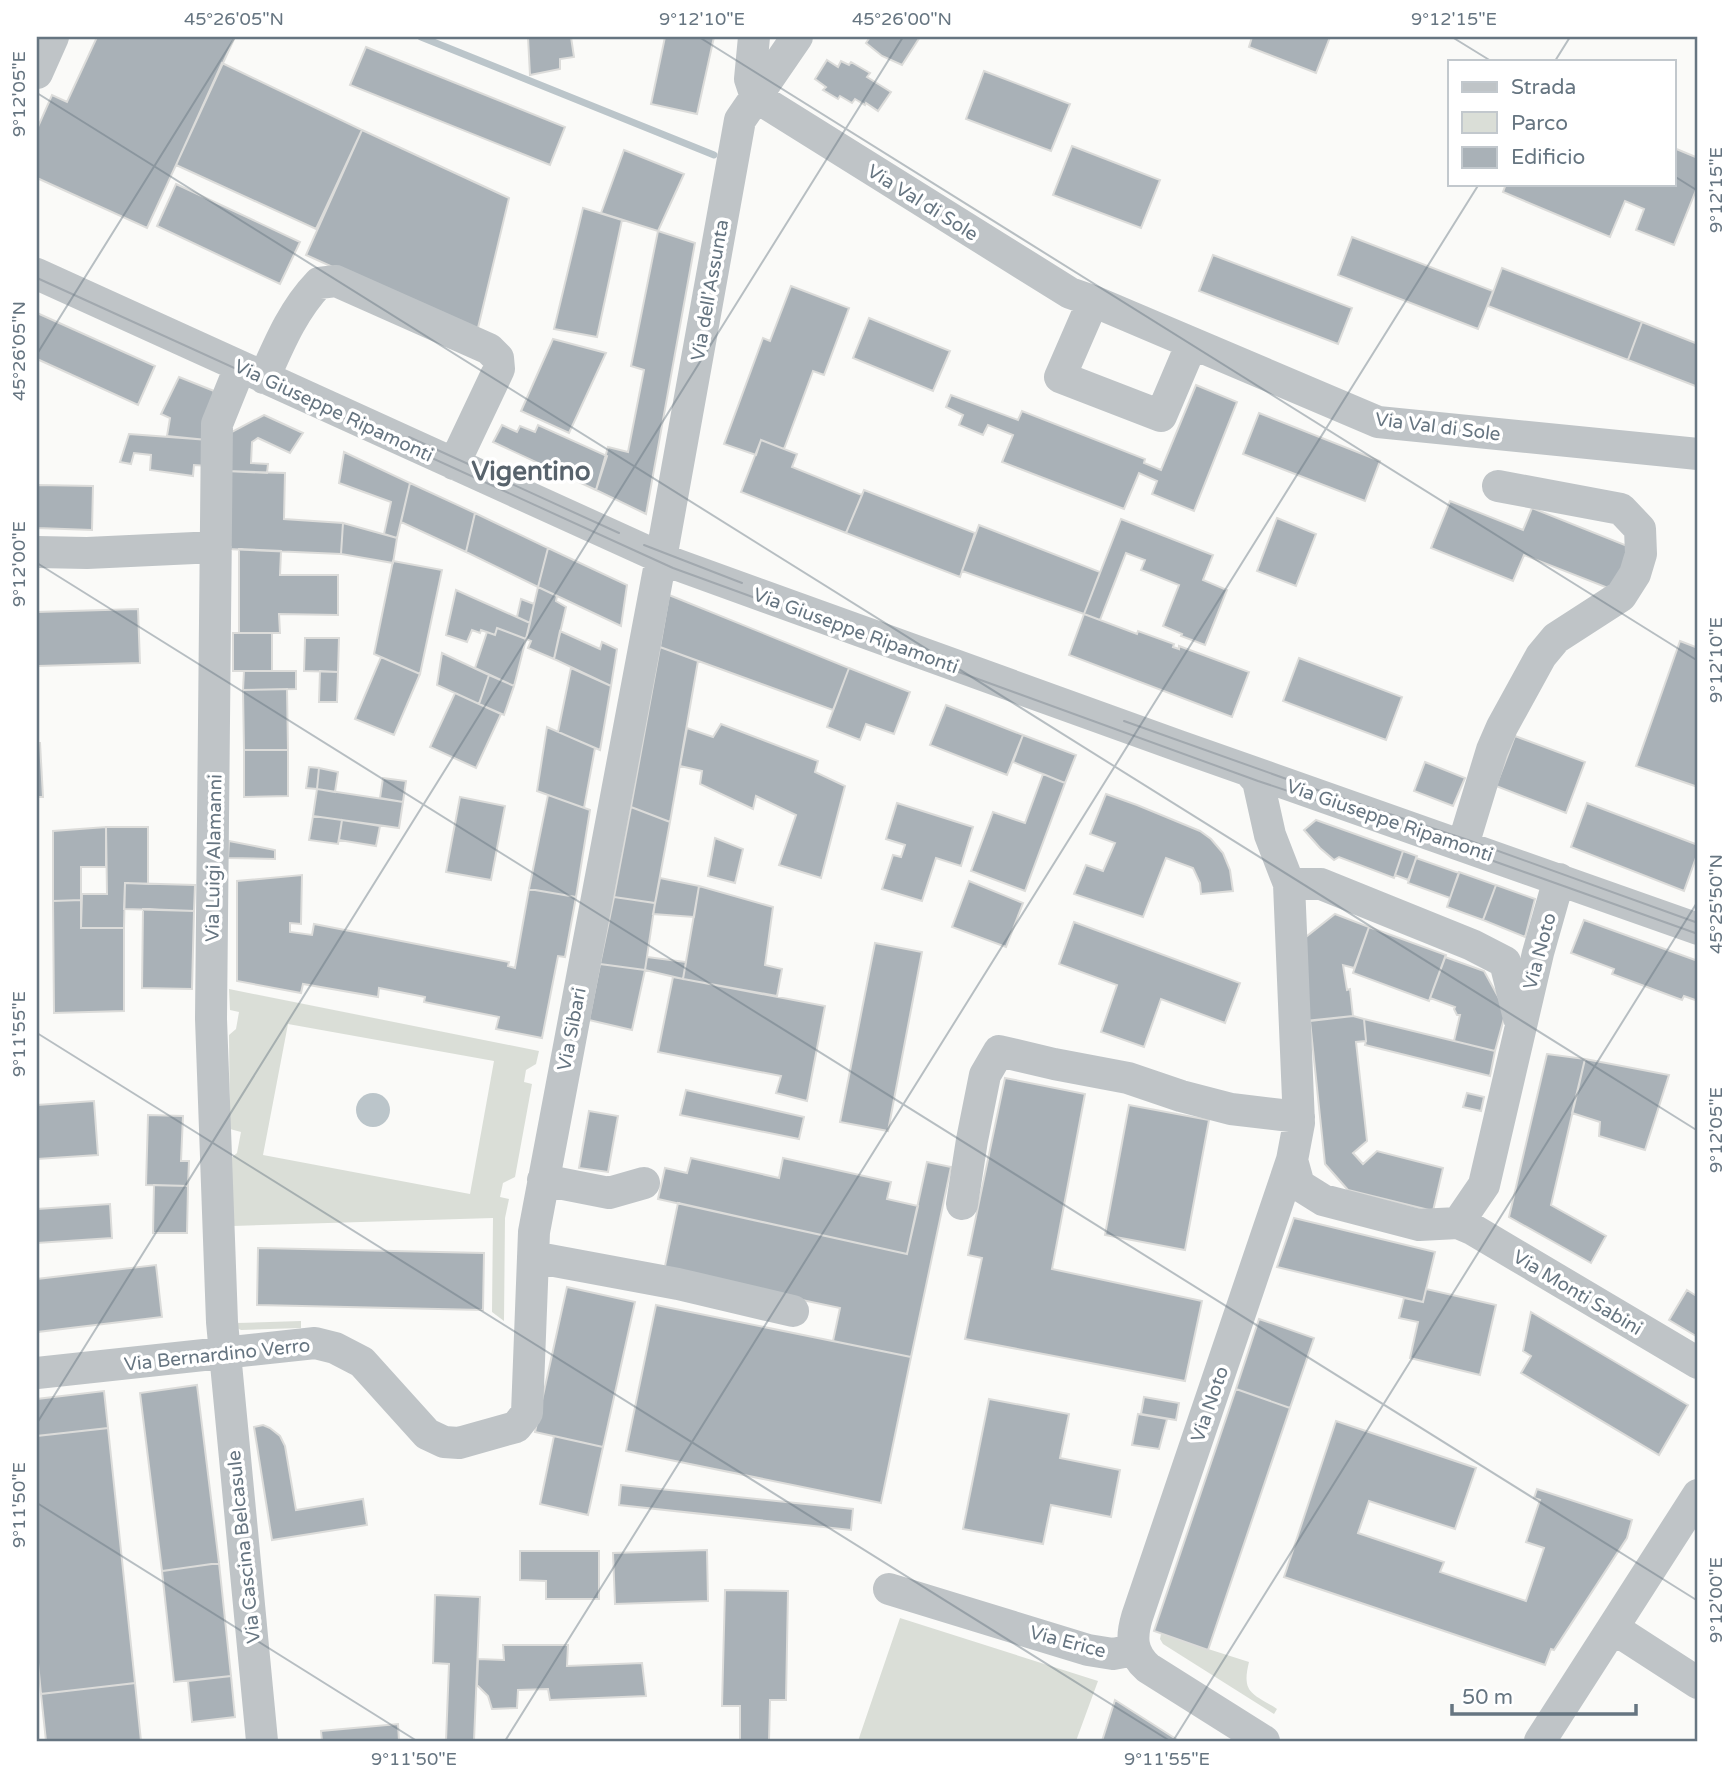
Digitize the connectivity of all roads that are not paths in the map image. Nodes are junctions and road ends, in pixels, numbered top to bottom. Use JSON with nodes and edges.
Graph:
{"nodes":[{"id":1,"x":53,"y":37,"type":"edge"},
{"id":2,"x":754,"y":37,"type":"edge"},
{"id":3,"x":797,"y":37,"type":"edge"},
{"id":4,"x":37,"y":73,"type":"edge"},
{"id":5,"x":756,"y":97,"type":"junction"},
{"id":6,"x":37,"y":274,"type":"edge"},
{"id":7,"x":1093,"y":301,"type":"junction"},
{"id":8,"x":1192,"y":343,"type":"junction"},
{"id":9,"x":252,"y":372,"type":"junction"},
{"id":10,"x":1698,"y":454,"type":"edge"},
{"id":11,"x":454,"y":464,"type":"junction"},
{"id":12,"x":1498,"y":486,"type":"dead end"},
{"id":13,"x":216,"y":547,"type":"junction"},
{"id":14,"x":37,"y":552,"type":"edge"},
{"id":15,"x":661,"y":558,"type":"junction"},
{"id":16,"x":1249,"y":771,"type":"junction"},
{"id":17,"x":1462,"y":845,"type":"junction"},
{"id":18,"x":1559,"y":879,"type":"junction"},
{"id":19,"x":1289,"y":884,"type":"junction"},
{"id":20,"x":1698,"y":929,"type":"edge"},
{"id":21,"x":1521,"y":1024,"type":"junction"},
{"id":22,"x":1299,"y":1117,"type":"junction"},
{"id":23,"x":1292,"y":1160,"type":"junction"},
{"id":24,"x":543,"y":1180,"type":"junction"},
{"id":25,"x":644,"y":1183,"type":"dead end"},
{"id":26,"x":962,"y":1204,"type":"dead end"},
{"id":27,"x":1458,"y":1223,"type":"junction"},
{"id":28,"x":533,"y":1257,"type":"junction"},
{"id":29,"x":793,"y":1311,"type":"dead end"},
{"id":30,"x":224,"y":1353,"type":"junction"},
{"id":31,"x":1698,"y":1363,"type":"edge"},
{"id":32,"x":37,"y":1373,"type":"edge"},
{"id":33,"x":444,"y":1442,"type":"joint"},
{"id":34,"x":1698,"y":1495,"type":"edge"},
{"id":35,"x":888,"y":1589,"type":"dead end"},
{"id":36,"x":1613,"y":1629,"type":"junction"},
{"id":37,"x":1134,"y":1650,"type":"junction"},
{"id":38,"x":1698,"y":1683,"type":"edge"},
{"id":39,"x":262,"y":1741,"type":"edge"},
{"id":40,"x":1264,"y":1741,"type":"edge"},
{"id":41,"x":1540,"y":1741,"type":"edge"}],
"edges":[{"from":1,"to":4,"type":"street"},
{"from":2,"to":5,"type":"street"},
{"from":3,"to":5,"type":"street","name":"Via dell'Assunta"},
{"from":5,"to":7,"type":"street","name":"Via Val di Sole"},
{"from":5,"to":15,"type":"street","name":"Via dell'Assunta"},
{"from":6,"to":9,"type":"street","name":"Via Giuseppe Ripamonti"},
{"from":7,"to":8,"type":"street","name":"Via Val di Sole"},
{"from":7,"to":8,"type":"street"},
{"from":8,"to":10,"type":"street","name":"Via Val di Sole"},
{"from":9,"to":11,"type":"street","name":"Via Giuseppe Ripamonti"},
{"from":9,"to":11,"type":"street","name":"Via Luigi Alamanni"},
{"from":9,"to":13,"type":"street","name":"Via Luigi Alamanni"},
{"from":11,"to":15,"type":"street","name":"Via Giuseppe Ripamonti"},
{"from":12,"to":17,"type":"street"},
{"from":13,"to":14,"type":"street"},
{"from":13,"to":30,"type":"street","name":"Via Luigi Alamanni"},
{"from":15,"to":16,"type":"street","name":"Via Giuseppe Ripamonti"},
{"from":15,"to":24,"type":"street","name":"Via Sibari"},
{"from":16,"to":17,"type":"street","name":"Via Giuseppe Ripamonti"},
{"from":16,"to":19,"type":"street","name":"Via Noto"},
{"from":17,"to":18,"type":"street","name":"Via Giuseppe Ripamonti"},
{"from":18,"to":20,"type":"street","name":"Via Giuseppe Ripamonti"},
{"from":18,"to":21,"type":"street","name":"Via Noto"},
{"from":19,"to":21,"type":"street","name":"Via Noto"},
{"from":19,"to":22,"type":"street","name":"Via Noto"},
{"from":21,"to":27,"type":"street","name":"Via Noto"},
{"from":22,"to":23,"type":"street","name":"Via Noto"},
{"from":22,"to":26,"type":"street"},
{"from":23,"to":27,"type":"street"},
{"from":23,"to":37,"type":"street","name":"Via Noto"},
{"from":24,"to":25,"type":"street"},
{"from":24,"to":28,"type":"street","name":"Via Sibari"},
{"from":27,"to":31,"type":"street","name":"Via Monti Sabini"},
{"from":28,"to":29,"type":"street"},
{"from":28,"to":33,"type":"street","name":"Via Sibari"},
{"from":30,"to":32,"type":"street","name":"Via Bernardino Verro"},
{"from":30,"to":33,"type":"street","name":"Via Bernardino Verro"},
{"from":30,"to":39,"type":"street","name":"Via Cascina Belcasule"},
{"from":34,"to":36,"type":"street"},
{"from":35,"to":37,"type":"street","name":"Via Erice"},
{"from":36,"to":38,"type":"street"},
{"from":36,"to":41,"type":"street"},
{"from":37,"to":40,"type":"street","name":"Via Erice"}]}
